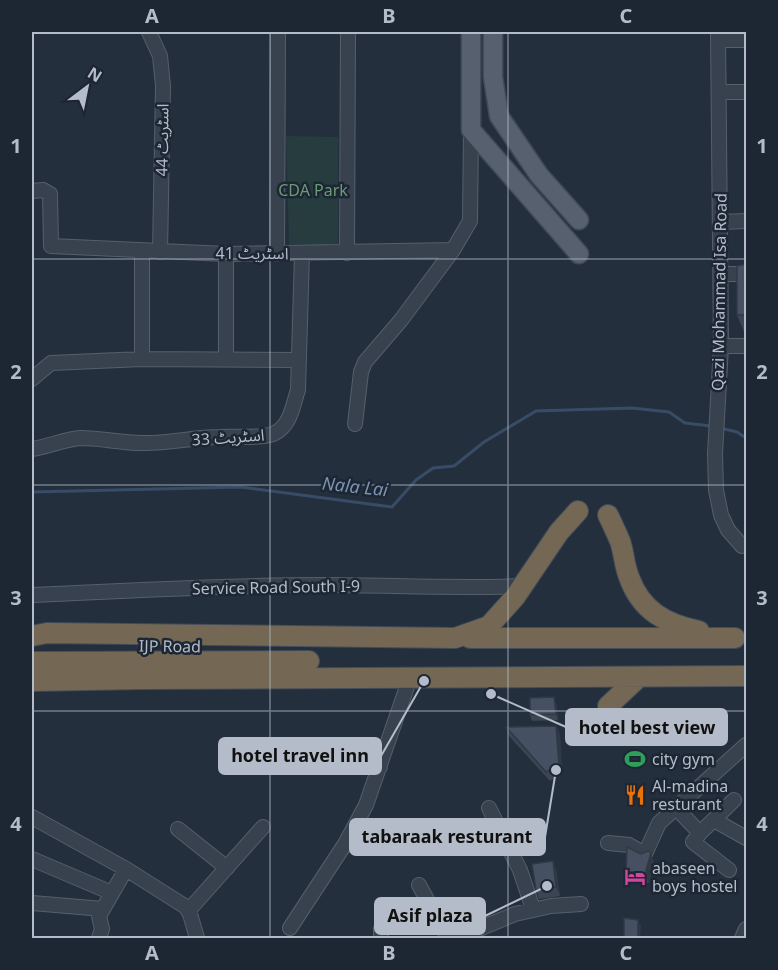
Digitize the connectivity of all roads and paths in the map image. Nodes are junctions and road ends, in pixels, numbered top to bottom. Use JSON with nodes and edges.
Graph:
{"nodes":[{"id":1,"x":149,"y":32,"type":"edge"},
{"id":2,"x":278,"y":32,"type":"edge"},
{"id":3,"x":348,"y":32,"type":"edge"},
{"id":4,"x":471,"y":32,"type":"edge"},
{"id":5,"x":493,"y":32,"type":"edge"},
{"id":6,"x":718,"y":36,"type":"edge"},
{"id":7,"x":747,"y":40,"type":"edge"},
{"id":8,"x":720,"y":92,"type":"junction"},
{"id":9,"x":747,"y":92,"type":"edge"},
{"id":10,"x":499,"y":116,"type":"junction"},
{"id":11,"x":471,"y":129,"type":"junction"},
{"id":12,"x":486,"y":147,"type":"junction"},
{"id":13,"x":32,"y":190,"type":"edge"},
{"id":14,"x":579,"y":220,"type":"dead end"},
{"id":15,"x":747,"y":221,"type":"edge"},
{"id":16,"x":721,"y":222,"type":"junction"},
{"id":17,"x":453,"y":250,"type":"junction"},
{"id":18,"x":142,"y":251,"type":"junction"},
{"id":19,"x":160,"y":252,"type":"junction"},
{"id":20,"x":302,"y":253,"type":"junction"},
{"id":21,"x":347,"y":253,"type":"junction"},
{"id":22,"x":226,"y":254,"type":"junction"},
{"id":23,"x":277,"y":254,"type":"junction"},
{"id":24,"x":579,"y":254,"type":"dead end"},
{"id":25,"x":722,"y":274,"type":"junction"},
{"id":26,"x":747,"y":274,"type":"edge"},
{"id":27,"x":721,"y":346,"type":"junction"},
{"id":28,"x":747,"y":346,"type":"edge"},
{"id":29,"x":142,"y":359,"type":"junction"},
{"id":30,"x":226,"y":359,"type":"junction"},
{"id":31,"x":299,"y":360,"type":"junction"},
{"id":32,"x":32,"y":379,"type":"edge"},
{"id":33,"x":355,"y":424,"type":"dead end"},
{"id":34,"x":32,"y":449,"type":"edge"},
{"id":35,"x":578,"y":512,"type":"dead end"},
{"id":36,"x":608,"y":515,"type":"dead end"},
{"id":37,"x":742,"y":546,"type":"dead end"},
{"id":38,"x":521,"y":586,"type":"junction"},
{"id":39,"x":32,"y":595,"type":"edge"},
{"id":40,"x":32,"y":636,"type":"edge"},
{"id":41,"x":455,"y":638,"type":"junction"},
{"id":42,"x":741,"y":638,"type":"edge"},
{"id":43,"x":32,"y":644,"type":"edge"},
{"id":44,"x":32,"y":662,"type":"edge"},
{"id":45,"x":747,"y":676,"type":"edge"},
{"id":46,"x":639,"y":677,"type":"junction"},
{"id":47,"x":410,"y":678,"type":"junction"},
{"id":48,"x":32,"y":681,"type":"edge"},
{"id":49,"x":608,"y":706,"type":"dead end"},
{"id":50,"x":747,"y":745,"type":"edge"},
{"id":51,"x":289,"y":767,"type":"dead end"},
{"id":52,"x":380,"y":767,"type":"junction"},
{"id":53,"x":734,"y":800,"type":"dead end"},
{"id":54,"x":489,"y":808,"type":"dead end"},
{"id":55,"x":676,"y":808,"type":"junction"},
{"id":56,"x":32,"y":817,"type":"edge"},
{"id":57,"x":714,"y":820,"type":"junction"},
{"id":58,"x":263,"y":827,"type":"dead end"},
{"id":59,"x":178,"y":829,"type":"dead end"},
{"id":60,"x":700,"y":833,"type":"junction"},
{"id":61,"x":747,"y":838,"type":"edge"},
{"id":62,"x":608,"y":843,"type":"dead end"},
{"id":63,"x":32,"y":859,"type":"edge"},
{"id":64,"x":227,"y":868,"type":"junction"},
{"id":65,"x":126,"y":869,"type":"junction"},
{"id":66,"x":729,"y":870,"type":"dead end"},
{"id":67,"x":419,"y":885,"type":"dead end"},
{"id":68,"x":112,"y":893,"type":"junction"},
{"id":69,"x":32,"y":903,"type":"edge"},
{"id":70,"x":581,"y":904,"type":"dead end"},
{"id":71,"x":432,"y":907,"type":"junction"},
{"id":72,"x":103,"y":909,"type":"junction"},
{"id":73,"x":533,"y":909,"type":"junction"},
{"id":74,"x":189,"y":910,"type":"junction"},
{"id":75,"x":290,"y":928,"type":"dead end"},
{"id":76,"x":746,"y":929,"type":"edge"},
{"id":77,"x":99,"y":939,"type":"edge"},
{"id":78,"x":197,"y":939,"type":"edge"},
{"id":79,"x":381,"y":939,"type":"edge"},
{"id":80,"x":448,"y":939,"type":"edge"},
{"id":81,"x":457,"y":939,"type":"edge"},
{"id":82,"x":742,"y":939,"type":"edge"}],
"edges":[{"from":1,"to":19,"type":"street","name":"اسٹریٹ 44"},
{"from":2,"to":23,"type":"street"},
{"from":3,"to":21,"type":"street"},
{"from":4,"to":11,"type":"main road"},
{"from":5,"to":10,"type":"main road"},
{"from":6,"to":7,"type":"street"},
{"from":6,"to":8,"type":"street","name":"Qazi Mohammad Isa Road"},
{"from":8,"to":9,"type":"street"},
{"from":8,"to":16,"type":"street","name":"Qazi Mohammad Isa Road"},
{"from":10,"to":12,"type":"main road"},
{"from":10,"to":14,"type":"main road"},
{"from":11,"to":12,"type":"main road"},
{"from":11,"to":17,"type":"street"},
{"from":12,"to":24,"type":"main road"},
{"from":13,"to":18,"type":"street","name":"اسٹریٹ 41"},
{"from":15,"to":16,"type":"street"},
{"from":16,"to":25,"type":"street","name":"Qazi Mohammad Isa Road"},
{"from":17,"to":21,"type":"street","name":"اسٹریٹ 41"},
{"from":17,"to":33,"type":"street"},
{"from":18,"to":19,"type":"street","name":"اسٹریٹ 41"},
{"from":18,"to":29,"type":"street"},
{"from":19,"to":22,"type":"street","name":"اسٹریٹ 41"},
{"from":20,"to":21,"type":"street","name":"اسٹریٹ 41"},
{"from":20,"to":23,"type":"street","name":"اسٹریٹ 41"},
{"from":20,"to":31,"type":"street","name":"اسٹریٹ 33"},
{"from":22,"to":23,"type":"street","name":"اسٹریٹ 41"},
{"from":22,"to":30,"type":"street"},
{"from":25,"to":26,"type":"street"},
{"from":25,"to":27,"type":"street","name":"Qazi Mohammad Isa Road"},
{"from":27,"to":28,"type":"street"},
{"from":27,"to":37,"type":"street","name":"Qazi Mohammad Isa Road"},
{"from":29,"to":30,"type":"street"},
{"from":29,"to":32,"type":"street"},
{"from":30,"to":31,"type":"street"},
{"from":31,"to":34,"type":"street","name":"اسٹریٹ 33"},
{"from":35,"to":38,"type":"highway"},
{"from":36,"to":42,"type":"highway"},
{"from":38,"to":39,"type":"street","name":"Service Road South I-9"},
{"from":38,"to":41,"type":"highway"},
{"from":40,"to":41,"type":"highway"},
{"from":41,"to":42,"type":"highway"},
{"from":43,"to":44,"type":"highway","name":"IJP Road"},
{"from":45,"to":46,"type":"highway"},
{"from":46,"to":47,"type":"highway"},
{"from":46,"to":49,"type":"highway"},
{"from":47,"to":48,"type":"highway"},
{"from":47,"to":52,"type":"street"},
{"from":50,"to":55,"type":"street"},
{"from":51,"to":52,"type":"street"},
{"from":52,"to":75,"type":"street"},
{"from":53,"to":57,"type":"street"},
{"from":54,"to":73,"type":"street"},
{"from":55,"to":60,"type":"street"},
{"from":55,"to":62,"type":"street"},
{"from":56,"to":65,"type":"street"},
{"from":57,"to":60,"type":"street"},
{"from":57,"to":61,"type":"street"},
{"from":58,"to":64,"type":"street"},
{"from":59,"to":64,"type":"street"},
{"from":60,"to":66,"type":"street"},
{"from":63,"to":68,"type":"street"},
{"from":64,"to":74,"type":"street"},
{"from":65,"to":68,"type":"street"},
{"from":65,"to":74,"type":"street"},
{"from":67,"to":71,"type":"street"},
{"from":68,"to":72,"type":"street"},
{"from":69,"to":72,"type":"street"},
{"from":70,"to":73,"type":"street"},
{"from":71,"to":79,"type":"street"},
{"from":71,"to":80,"type":"street"},
{"from":72,"to":77,"type":"street"},
{"from":73,"to":81,"type":"street"},
{"from":74,"to":78,"type":"street"},
{"from":76,"to":82,"type":"street"}]}
